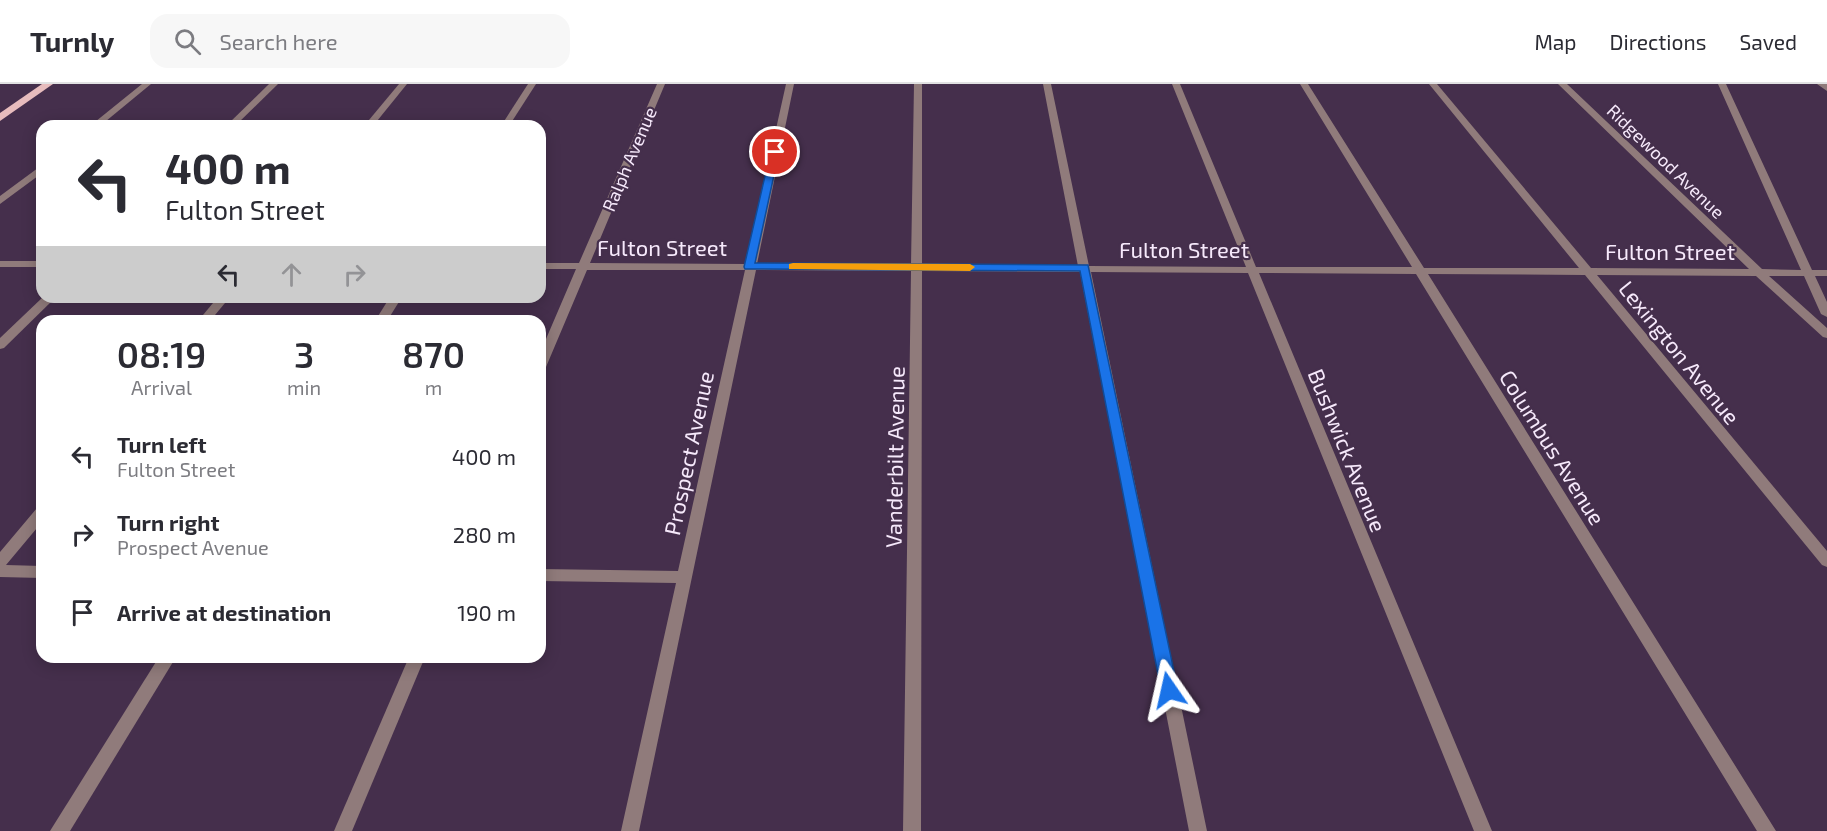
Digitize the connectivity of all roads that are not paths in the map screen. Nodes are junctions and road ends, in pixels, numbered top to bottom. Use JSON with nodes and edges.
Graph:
{"nodes":[{"id":1,"x":48,"y":84,"type":"edge"},
{"id":2,"x":147,"y":84,"type":"edge"},
{"id":3,"x":274,"y":84,"type":"edge"},
{"id":4,"x":403,"y":84,"type":"edge"},
{"id":5,"x":532,"y":84,"type":"edge"},
{"id":6,"x":661,"y":84,"type":"edge"},
{"id":7,"x":790,"y":84,"type":"edge"},
{"id":8,"x":918,"y":84,"type":"edge"},
{"id":9,"x":1047,"y":84,"type":"edge"},
{"id":10,"x":1176,"y":84,"type":"edge"},
{"id":11,"x":1304,"y":84,"type":"edge"},
{"id":12,"x":1433,"y":84,"type":"edge"},
{"id":13,"x":1563,"y":84,"type":"edge"},
{"id":14,"x":1722,"y":84,"type":"edge"},
{"id":15,"x":1821,"y":84,"type":"edge"},
{"id":16,"x":1827,"y":88,"type":"edge"},
{"id":17,"x":0,"y":118,"type":"edge"},
{"id":18,"x":102,"y":120,"type":"edge"},
{"id":19,"x":236,"y":120,"type":"edge"},
{"id":20,"x":373,"y":120,"type":"edge"},
{"id":21,"x":509,"y":120,"type":"edge"},
{"id":22,"x":36,"y":173,"type":"edge"},
{"id":23,"x":0,"y":201,"type":"edge"},
{"id":24,"x":0,"y":264,"type":"edge"},
{"id":25,"x":36,"y":264,"type":"edge"},
{"id":26,"x":546,"y":266,"type":"edge"},
{"id":27,"x":583,"y":266,"type":"junction"},
{"id":28,"x":749,"y":267,"type":"junction"},
{"id":29,"x":917,"y":267,"type":"junction"},
{"id":30,"x":1084,"y":268,"type":"junction"},
{"id":31,"x":1251,"y":269,"type":"junction"},
{"id":32,"x":1420,"y":270,"type":"junction"},
{"id":33,"x":1588,"y":270,"type":"junction"},
{"id":34,"x":1758,"y":271,"type":"junction"},
{"id":35,"x":1808,"y":273,"type":"junction"},
{"id":36,"x":1827,"y":273,"type":"edge"},
{"id":37,"x":44,"y":303,"type":"edge"},
{"id":38,"x":219,"y":303,"type":"edge"},
{"id":39,"x":1827,"y":314,"type":"edge"},
{"id":40,"x":209,"y":315,"type":"edge"},
{"id":41,"x":1827,"y":334,"type":"edge"},
{"id":42,"x":0,"y":345,"type":"edge"},
{"id":43,"x":546,"y":354,"type":"edge"},
{"id":44,"x":36,"y":519,"type":"edge"},
{"id":45,"x":1827,"y":561,"type":"edge"},
{"id":46,"x":0,"y":562,"type":"edge"},
{"id":47,"x":0,"y":571,"type":"edge"},
{"id":48,"x":36,"y":572,"type":"edge"},
{"id":49,"x":546,"y":575,"type":"edge"},
{"id":50,"x":683,"y":577,"type":"junction"},
{"id":51,"x":164,"y":663,"type":"edge"},
{"id":52,"x":414,"y":663,"type":"edge"},
{"id":53,"x":59,"y":831,"type":"edge"},
{"id":54,"x":343,"y":831,"type":"edge"},
{"id":55,"x":630,"y":831,"type":"edge"},
{"id":56,"x":912,"y":831,"type":"edge"},
{"id":57,"x":1197,"y":831,"type":"edge"},
{"id":58,"x":1483,"y":831,"type":"edge"},
{"id":59,"x":1767,"y":831,"type":"edge"}],
"edges":[{"from":1,"to":17,"type":"main road"},
{"from":2,"to":18,"type":"street"},
{"from":3,"to":19,"type":"street"},
{"from":4,"to":20,"type":"street"},
{"from":5,"to":21,"type":"street"},
{"from":6,"to":27,"type":"street","name":"Ralph Avenue"},
{"from":7,"to":28,"type":"street","name":"Prospect Avenue"},
{"from":8,"to":29,"type":"street","name":"Vanderbilt Avenue"},
{"from":9,"to":30,"type":"street"},
{"from":10,"to":31,"type":"street","name":"Bushwick Avenue"},
{"from":11,"to":32,"type":"street","name":"Columbus Avenue"},
{"from":12,"to":33,"type":"street","name":"Lexington Avenue"},
{"from":13,"to":34,"type":"street","name":"Ridgewood Avenue"},
{"from":14,"to":35,"type":"street"},
{"from":15,"to":16,"type":"street"},
{"from":22,"to":23,"type":"street"},
{"from":24,"to":25,"type":"street"},
{"from":26,"to":27,"type":"street","name":"Fulton Street"},
{"from":27,"to":28,"type":"street","name":"Fulton Street"},
{"from":27,"to":43,"type":"street","name":"Ralph Avenue"},
{"from":28,"to":29,"type":"street","name":"Fulton Street"},
{"from":28,"to":50,"type":"street","name":"Prospect Avenue"},
{"from":29,"to":30,"type":"street","name":"Fulton Street"},
{"from":29,"to":56,"type":"street","name":"Vanderbilt Avenue"},
{"from":30,"to":31,"type":"street","name":"Fulton Street"},
{"from":30,"to":57,"type":"street"},
{"from":31,"to":32,"type":"street","name":"Fulton Street"},
{"from":31,"to":58,"type":"street","name":"Bushwick Avenue"},
{"from":32,"to":33,"type":"street","name":"Fulton Street"},
{"from":32,"to":59,"type":"street","name":"Columbus Avenue"},
{"from":33,"to":34,"type":"street","name":"Fulton Street"},
{"from":33,"to":45,"type":"street","name":"Lexington Avenue"},
{"from":34,"to":35,"type":"street","name":"Fulton Street"},
{"from":34,"to":41,"type":"street","name":"Ridgewood Avenue"},
{"from":35,"to":36,"type":"street","name":"Fulton Street"},
{"from":35,"to":39,"type":"street"},
{"from":37,"to":42,"type":"street"},
{"from":38,"to":40,"type":"street"},
{"from":44,"to":46,"type":"street"},
{"from":47,"to":48,"type":"street"},
{"from":49,"to":50,"type":"street"},
{"from":50,"to":55,"type":"street","name":"Prospect Avenue"},
{"from":51,"to":53,"type":"street"},
{"from":52,"to":54,"type":"street"}]}
